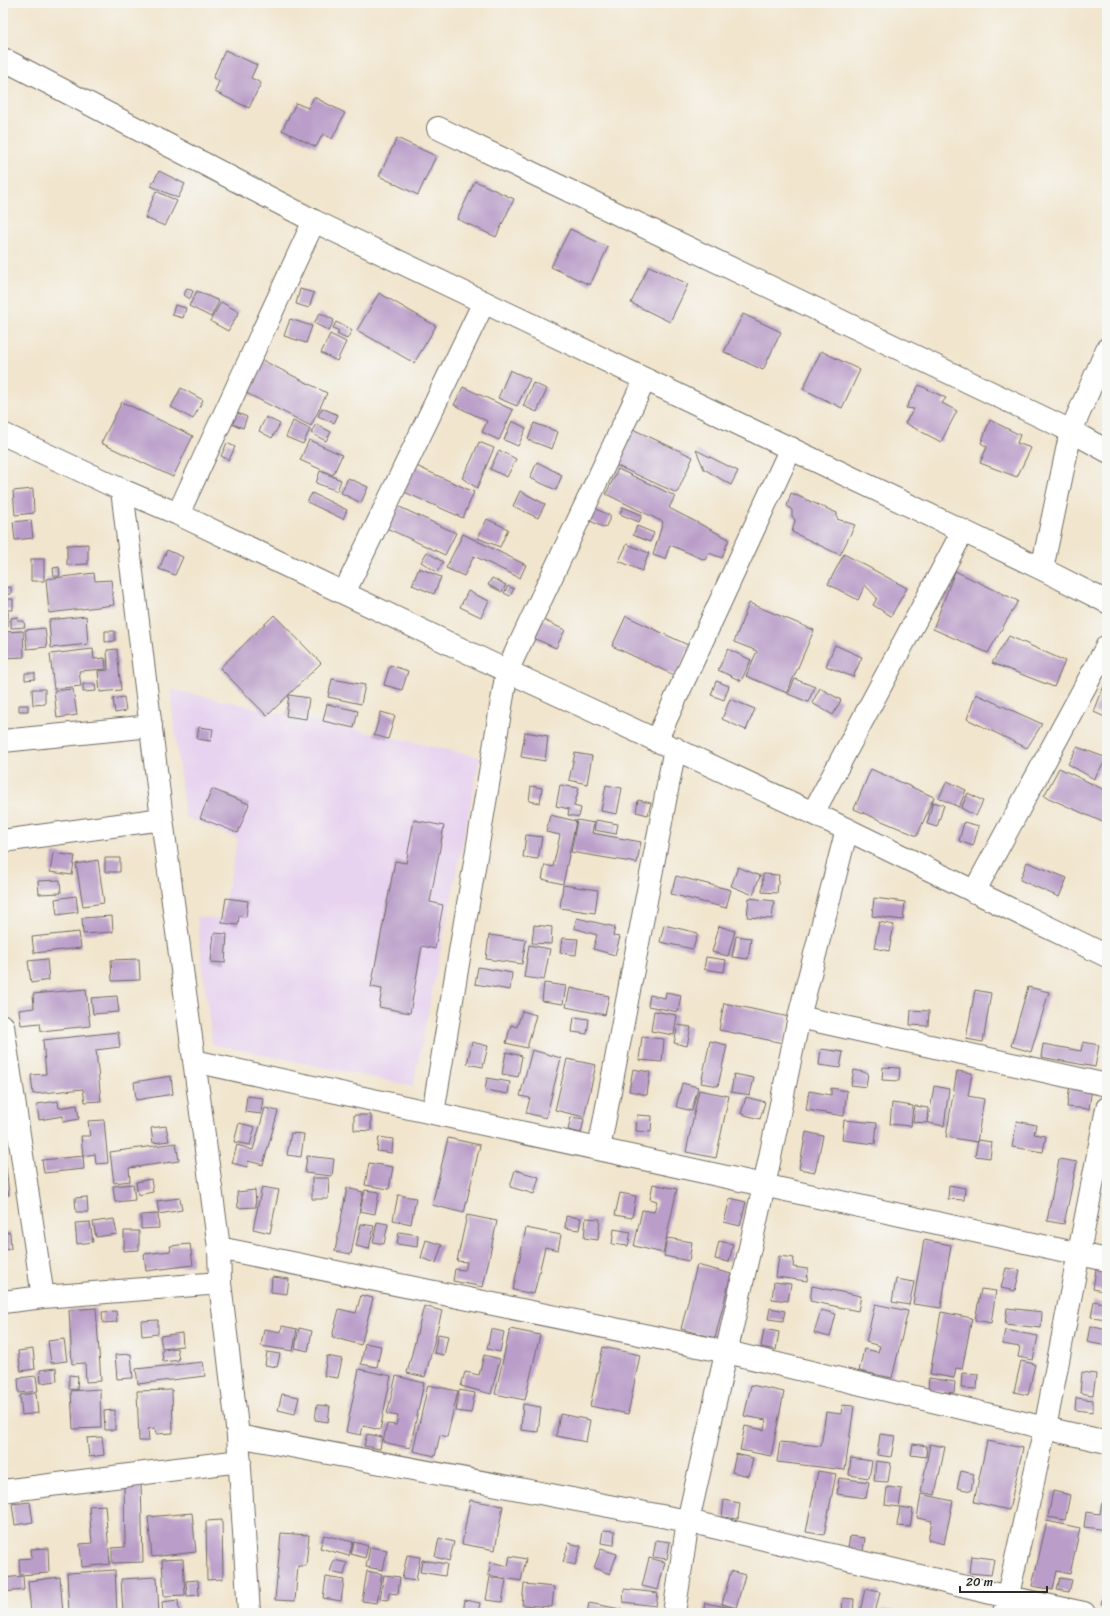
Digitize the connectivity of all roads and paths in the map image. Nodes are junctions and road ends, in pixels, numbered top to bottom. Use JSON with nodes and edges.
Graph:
{"nodes":[{"id":1,"x":3,"y":59,"type":"edge"},
{"id":2,"x":438,"y":128,"type":"dead end"},
{"id":3,"x":314,"y":221,"type":"junction"},
{"id":4,"x":484,"y":302,"type":"junction"},
{"id":5,"x":1107,"y":350,"type":"edge"},
{"id":6,"x":645,"y":379,"type":"junction"},
{"id":7,"x":1071,"y":431,"type":"junction"},
{"id":8,"x":3,"y":434,"type":"edge"},
{"id":9,"x":791,"y":448,"type":"junction"},
{"id":10,"x":1107,"y":451,"type":"edge"},
{"id":11,"x":122,"y":490,"type":"junction"},
{"id":12,"x":178,"y":514,"type":"junction"},
{"id":13,"x":964,"y":531,"type":"junction"},
{"id":14,"x":1042,"y":569,"type":"junction"},
{"id":15,"x":344,"y":592,"type":"junction"},
{"id":16,"x":1107,"y":602,"type":"edge"},
{"id":17,"x":1107,"y":646,"type":"edge"},
{"id":18,"x":507,"y":671,"type":"junction"},
{"id":19,"x":151,"y":726,"type":"junction"},
{"id":20,"x":3,"y":741,"type":"edge"},
{"id":21,"x":666,"y":744,"type":"junction"},
{"id":22,"x":813,"y":813,"type":"junction"},
{"id":23,"x":162,"y":819,"type":"junction"},
{"id":24,"x":847,"y":829,"type":"junction"},
{"id":25,"x":3,"y":841,"type":"edge"},
{"id":26,"x":974,"y":892,"type":"junction"},
{"id":27,"x":1107,"y":956,"type":"edge"},
{"id":28,"x":799,"y":1017,"type":"junction"},
{"id":29,"x":3,"y":1026,"type":"edge"},
{"id":30,"x":194,"y":1061,"type":"junction"},
{"id":31,"x":1107,"y":1085,"type":"edge"},
{"id":32,"x":1107,"y":1108,"type":"edge"},
{"id":33,"x":433,"y":1112,"type":"junction"},
{"id":34,"x":599,"y":1149,"type":"junction"},
{"id":35,"x":764,"y":1186,"type":"junction"},
{"id":36,"x":219,"y":1248,"type":"junction"},
{"id":37,"x":1080,"y":1254,"type":"junction"},
{"id":38,"x":1107,"y":1260,"type":"edge"},
{"id":39,"x":220,"y":1283,"type":"junction"},
{"id":40,"x":43,"y":1297,"type":"junction"},
{"id":41,"x":3,"y":1302,"type":"edge"},
{"id":42,"x":726,"y":1352,"type":"junction"},
{"id":43,"x":1045,"y":1428,"type":"junction"},
{"id":44,"x":238,"y":1436,"type":"junction"},
{"id":45,"x":1107,"y":1442,"type":"edge"},
{"id":46,"x":240,"y":1461,"type":"junction"},
{"id":47,"x":3,"y":1491,"type":"edge"},
{"id":48,"x":688,"y":1521,"type":"junction"},
{"id":49,"x":1006,"y":1605,"type":"edge"},
{"id":50,"x":249,"y":1613,"type":"edge"},
{"id":51,"x":674,"y":1613,"type":"edge"},
{"id":52,"x":1084,"y":1613,"type":"edge"}],
"edges":[{"from":1,"to":3,"type":"street"},
{"from":2,"to":7,"type":"street"},
{"from":3,"to":4,"type":"street"},
{"from":3,"to":12,"type":"street"},
{"from":4,"to":6,"type":"street"},
{"from":4,"to":15,"type":"street"},
{"from":5,"to":7,"type":"street"},
{"from":6,"to":9,"type":"street"},
{"from":6,"to":18,"type":"street"},
{"from":7,"to":10,"type":"street"},
{"from":7,"to":14,"type":"street"},
{"from":8,"to":11,"type":"street"},
{"from":9,"to":13,"type":"street"},
{"from":9,"to":21,"type":"street"},
{"from":11,"to":12,"type":"street"},
{"from":11,"to":19,"type":"street"},
{"from":12,"to":15,"type":"street"},
{"from":13,"to":14,"type":"street"},
{"from":13,"to":22,"type":"street"},
{"from":14,"to":16,"type":"street"},
{"from":15,"to":18,"type":"street"},
{"from":17,"to":26,"type":"street"},
{"from":18,"to":21,"type":"street"},
{"from":18,"to":33,"type":"street"},
{"from":19,"to":20,"type":"street"},
{"from":19,"to":23,"type":"street"},
{"from":21,"to":22,"type":"street"},
{"from":21,"to":34,"type":"street"},
{"from":22,"to":24,"type":"street"},
{"from":23,"to":25,"type":"street"},
{"from":23,"to":30,"type":"street"},
{"from":24,"to":26,"type":"street"},
{"from":24,"to":28,"type":"street"},
{"from":26,"to":27,"type":"street"},
{"from":28,"to":31,"type":"street"},
{"from":28,"to":35,"type":"street"},
{"from":29,"to":40,"type":"street"},
{"from":30,"to":33,"type":"street"},
{"from":30,"to":36,"type":"street"},
{"from":32,"to":37,"type":"street"},
{"from":33,"to":34,"type":"street"},
{"from":34,"to":35,"type":"street"},
{"from":35,"to":37,"type":"street"},
{"from":35,"to":42,"type":"street"},
{"from":36,"to":39,"type":"street"},
{"from":36,"to":42,"type":"street"},
{"from":37,"to":38,"type":"street"},
{"from":37,"to":43,"type":"street"},
{"from":39,"to":40,"type":"street"},
{"from":39,"to":44,"type":"street"},
{"from":40,"to":41,"type":"street"},
{"from":42,"to":43,"type":"street"},
{"from":42,"to":48,"type":"street"},
{"from":43,"to":45,"type":"street"},
{"from":43,"to":49,"type":"street"},
{"from":44,"to":46,"type":"street"},
{"from":44,"to":48,"type":"street"},
{"from":46,"to":47,"type":"street"},
{"from":46,"to":50,"type":"street"},
{"from":48,"to":49,"type":"street"},
{"from":48,"to":51,"type":"street"},
{"from":49,"to":52,"type":"street"}]}
